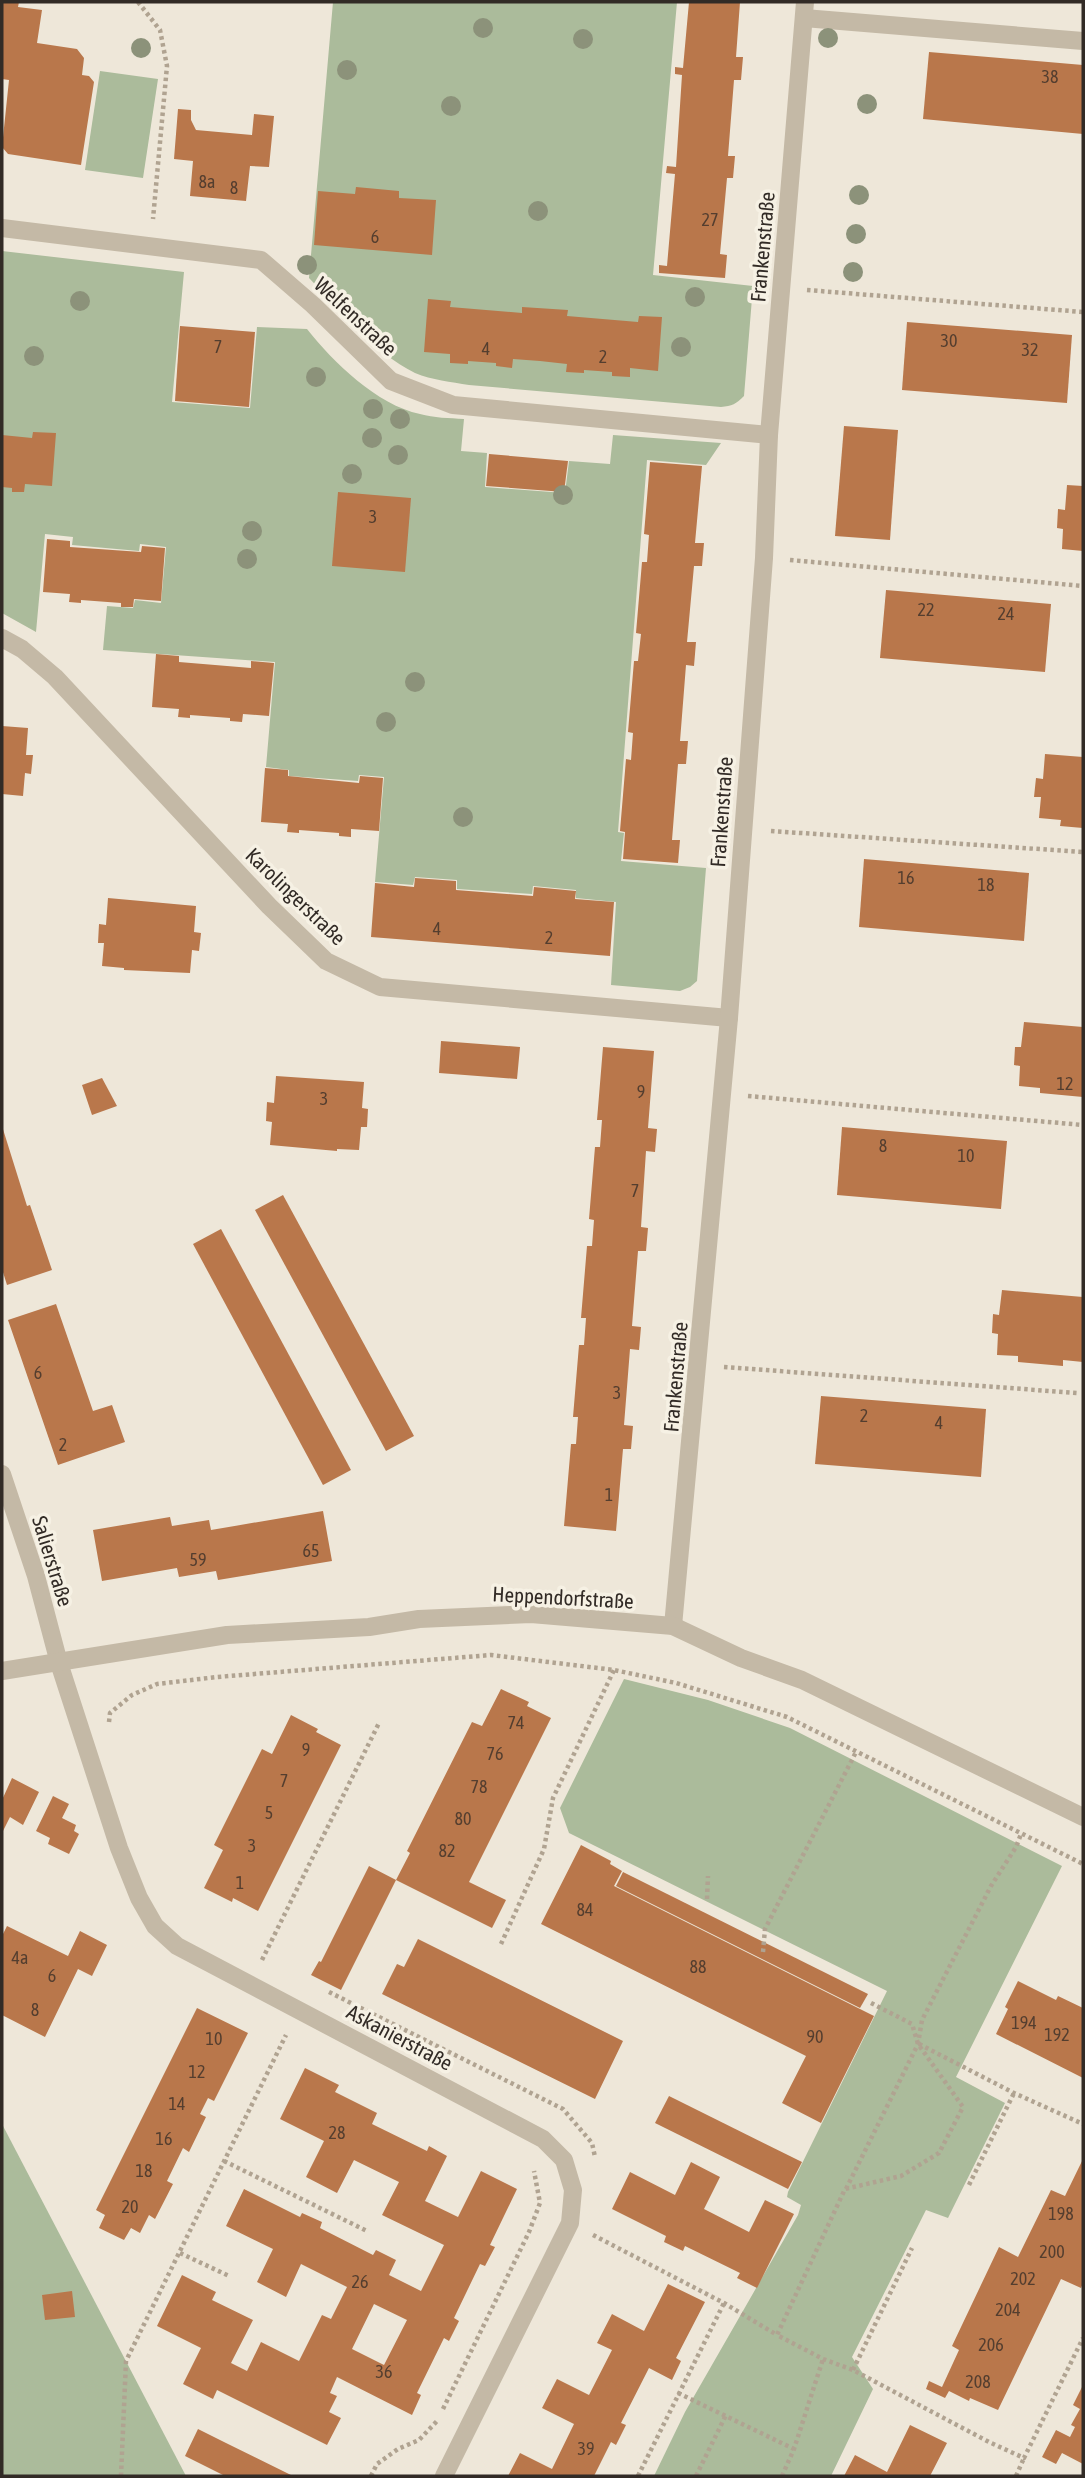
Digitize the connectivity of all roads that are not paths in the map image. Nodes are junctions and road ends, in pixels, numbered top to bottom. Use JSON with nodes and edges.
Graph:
{"nodes":[{"id":1,"x":805,"y":10,"type":"edge"},
{"id":2,"x":1083,"y":41,"type":"edge"},
{"id":3,"x":2,"y":228,"type":"edge"},
{"id":4,"x":769,"y":435,"type":"junction"},
{"id":5,"x":2,"y":638,"type":"edge"},
{"id":6,"x":729,"y":1018,"type":"junction"},
{"id":7,"x":2,"y":1474,"type":"edge"},
{"id":8,"x":674,"y":1626,"type":"junction"},
{"id":9,"x":59,"y":1663,"type":"junction"},
{"id":10,"x":2,"y":1671,"type":"edge"},
{"id":11,"x":1083,"y":1817,"type":"edge"},
{"id":12,"x":444,"y":2476,"type":"edge"}],
"edges":[{"from":1,"to":2,"type":"street"},
{"from":1,"to":4,"type":"street","name":"Frankenstraße"},
{"from":3,"to":4,"type":"street","name":"Welfenstraße"},
{"from":4,"to":6,"type":"street","name":"Frankenstraße"},
{"from":5,"to":6,"type":"street","name":"Karolingerstraße"},
{"from":6,"to":8,"type":"street","name":"Frankenstraße"},
{"from":7,"to":9,"type":"street","name":"Salierstraße"},
{"from":8,"to":9,"type":"street","name":"Heppendorfstraße"},
{"from":8,"to":11,"type":"street","name":"Heppendorfstraße"},
{"from":9,"to":10,"type":"street","name":"Heppendorfstraße"},
{"from":9,"to":12,"type":"street","name":"Askanierstraße"}]}
